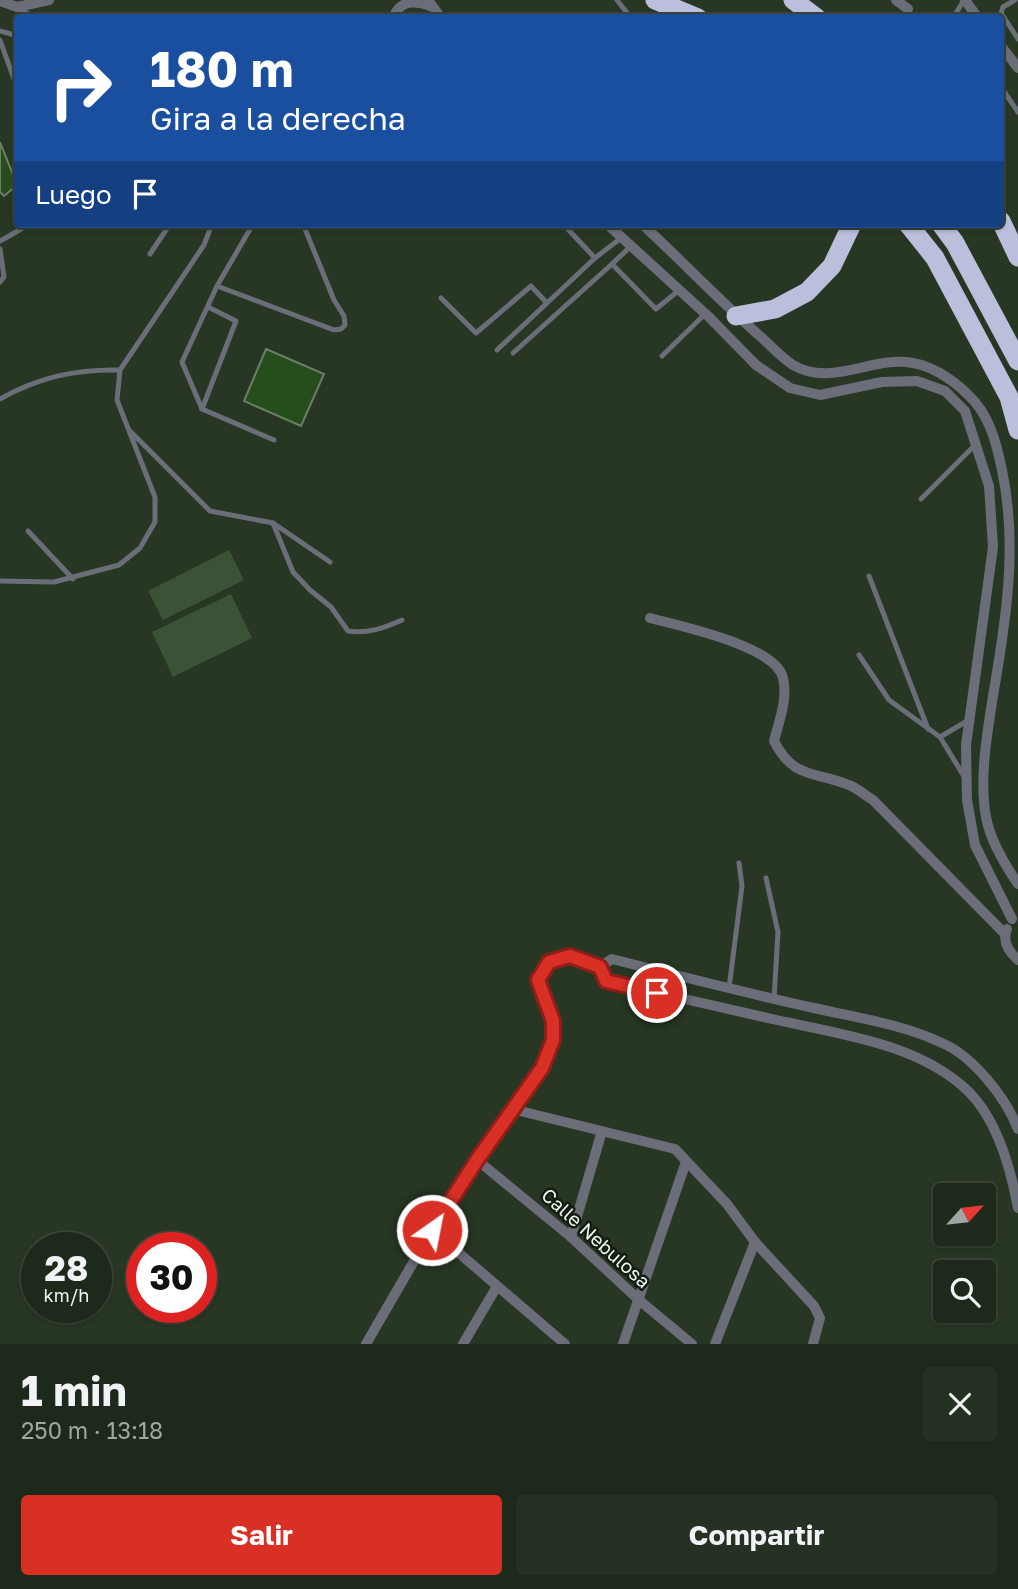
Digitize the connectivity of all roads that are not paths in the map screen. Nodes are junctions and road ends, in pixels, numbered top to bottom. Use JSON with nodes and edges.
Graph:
{"nodes":[{"id":1,"x":49,"y":0,"type":"edge"},
{"id":2,"x":617,"y":0,"type":"edge"},
{"id":3,"x":637,"y":0,"type":"edge"},
{"id":4,"x":655,"y":0,"type":"edge"},
{"id":5,"x":793,"y":0,"type":"edge"},
{"id":6,"x":814,"y":0,"type":"edge"},
{"id":7,"x":896,"y":0,"type":"edge"},
{"id":8,"x":964,"y":0,"type":"edge"},
{"id":9,"x":1015,"y":0,"type":"edge"},
{"id":10,"x":0,"y":1,"type":"edge"},
{"id":11,"x":17,"y":8,"type":"junction"},
{"id":12,"x":396,"y":8,"type":"edge"},
{"id":13,"x":908,"y":9,"type":"dead end"},
{"id":14,"x":434,"y":10,"type":"edge"},
{"id":15,"x":28,"y":14,"type":"edge"},
{"id":16,"x":628,"y":14,"type":"edge"},
{"id":17,"x":663,"y":14,"type":"edge"},
{"id":18,"x":688,"y":14,"type":"edge"},
{"id":19,"x":812,"y":14,"type":"edge"},
{"id":20,"x":827,"y":14,"type":"edge"},
{"id":21,"x":975,"y":14,"type":"edge"},
{"id":22,"x":1002,"y":14,"type":"edge"},
{"id":23,"x":1004,"y":18,"type":"edge"},
{"id":24,"x":1018,"y":39,"type":"edge"},
{"id":25,"x":0,"y":40,"type":"edge"},
{"id":26,"x":1004,"y":51,"type":"edge"},
{"id":27,"x":1018,"y":68,"type":"edge"},
{"id":28,"x":14,"y":79,"type":"edge"},
{"id":29,"x":1004,"y":91,"type":"edge"},
{"id":30,"x":1018,"y":112,"type":"edge"},
{"id":31,"x":1004,"y":227,"type":"edge"},
{"id":32,"x":23,"y":228,"type":"edge"},
{"id":33,"x":167,"y":228,"type":"edge"},
{"id":34,"x":210,"y":228,"type":"edge"},
{"id":35,"x":252,"y":228,"type":"edge"},
{"id":36,"x":304,"y":228,"type":"edge"},
{"id":37,"x":567,"y":228,"type":"edge"},
{"id":38,"x":611,"y":228,"type":"edge"},
{"id":39,"x":646,"y":228,"type":"edge"},
{"id":40,"x":850,"y":228,"type":"edge"},
{"id":41,"x":911,"y":228,"type":"edge"},
{"id":42,"x":943,"y":228,"type":"edge"},
{"id":43,"x":621,"y":238,"type":"junction"},
{"id":44,"x":0,"y":241,"type":"edge"},
{"id":45,"x":631,"y":247,"type":"junction"},
{"id":46,"x":0,"y":249,"type":"edge"},
{"id":47,"x":149,"y":254,"type":"dead end"},
{"id":48,"x":1018,"y":257,"type":"edge"},
{"id":49,"x":595,"y":258,"type":"junction"},
{"id":50,"x":612,"y":264,"type":"junction"},
{"id":51,"x":0,"y":282,"type":"edge"},
{"id":52,"x":217,"y":286,"type":"junction"},
{"id":53,"x":679,"y":290,"type":"junction"},
{"id":54,"x":441,"y":298,"type":"dead end"},
{"id":55,"x":547,"y":303,"type":"junction"},
{"id":56,"x":208,"y":307,"type":"junction"},
{"id":57,"x":705,"y":314,"type":"junction"},
{"id":58,"x":736,"y":316,"type":"junction"},
{"id":59,"x":497,"y":350,"type":"dead end"},
{"id":60,"x":513,"y":354,"type":"dead end"},
{"id":61,"x":662,"y":356,"type":"dead end"},
{"id":62,"x":1018,"y":360,"type":"edge"},
{"id":63,"x":120,"y":370,"type":"junction"},
{"id":64,"x":0,"y":399,"type":"edge"},
{"id":65,"x":202,"y":409,"type":"junction"},
{"id":66,"x":128,"y":429,"type":"junction"},
{"id":67,"x":1018,"y":430,"type":"edge"},
{"id":68,"x":274,"y":440,"type":"dead end"},
{"id":69,"x":976,"y":444,"type":"junction"},
{"id":70,"x":1005,"y":480,"type":"junction"},
{"id":71,"x":989,"y":486,"type":"junction"},
{"id":72,"x":921,"y":499,"type":"dead end"},
{"id":73,"x":273,"y":523,"type":"junction"},
{"id":74,"x":28,"y":531,"type":"dead end"},
{"id":75,"x":330,"y":562,"type":"dead end"},
{"id":76,"x":869,"y":576,"type":"dead end"},
{"id":77,"x":73,"y":579,"type":"junction"},
{"id":78,"x":0,"y":581,"type":"edge"},
{"id":79,"x":650,"y":618,"type":"dead end"},
{"id":80,"x":402,"y":620,"type":"dead end"},
{"id":81,"x":859,"y":655,"type":"dead end"},
{"id":82,"x":975,"y":692,"type":"junction"},
{"id":83,"x":993,"y":699,"type":"junction"},
{"id":84,"x":971,"y":719,"type":"junction"},
{"id":85,"x":928,"y":729,"type":"junction"},
{"id":86,"x":940,"y":737,"type":"junction"},
{"id":87,"x":966,"y":779,"type":"junction"},
{"id":88,"x":739,"y":863,"type":"dead end"},
{"id":89,"x":766,"y":877,"type":"dead end"},
{"id":90,"x":1018,"y":884,"type":"edge"},
{"id":91,"x":1015,"y":918,"type":"edge"},
{"id":92,"x":1005,"y":934,"type":"junction"},
{"id":93,"x":1018,"y":960,"type":"edge"},
{"id":94,"x":600,"y":967,"type":"junction"},
{"id":95,"x":729,"y":988,"type":"junction"},
{"id":96,"x":774,"y":999,"type":"junction"},
{"id":97,"x":814,"y":1008,"type":"junction"},
{"id":98,"x":810,"y":1028,"type":"junction"},
{"id":99,"x":512,"y":1109,"type":"junction"},
{"id":100,"x":1018,"y":1129,"type":"edge"},
{"id":101,"x":603,"y":1131,"type":"junction"},
{"id":102,"x":477,"y":1160,"type":"junction"},
{"id":103,"x":686,"y":1162,"type":"junction"},
{"id":104,"x":1018,"y":1208,"type":"edge"},
{"id":105,"x":432,"y":1230,"type":"junction"},
{"id":106,"x":571,"y":1237,"type":"junction"},
{"id":107,"x":755,"y":1242,"type":"junction"},
{"id":108,"x":496,"y":1287,"type":"junction"},
{"id":109,"x":639,"y":1300,"type":"junction"},
{"id":110,"x":366,"y":1344,"type":"edge"},
{"id":111,"x":463,"y":1344,"type":"edge"},
{"id":112,"x":565,"y":1344,"type":"edge"},
{"id":113,"x":623,"y":1344,"type":"edge"},
{"id":114,"x":692,"y":1344,"type":"edge"},
{"id":115,"x":715,"y":1344,"type":"edge"},
{"id":116,"x":813,"y":1344,"type":"edge"}],
"edges":[{"from":1,"to":11,"type":"street"},
{"from":2,"to":16,"type":"lane"},
{"from":3,"to":17,"type":"highway"},
{"from":4,"to":18,"type":"highway"},
{"from":5,"to":19,"type":"highway"},
{"from":6,"to":20,"type":"highway"},
{"from":7,"to":13,"type":"street"},
{"from":8,"to":21,"type":"street"},
{"from":9,"to":22,"type":"lane"},
{"from":10,"to":11,"type":"street"},
{"from":11,"to":15,"type":"lane"},
{"from":12,"to":14,"type":"street"},
{"from":23,"to":24,"type":"lane"},
{"from":25,"to":28,"type":"lane"},
{"from":26,"to":27,"type":"street"},
{"from":29,"to":30,"type":"lane"},
{"from":31,"to":48,"type":"highway"},
{"from":32,"to":44,"type":"lane"},
{"from":33,"to":47,"type":"lane"},
{"from":34,"to":63,"type":"lane"},
{"from":35,"to":52,"type":"lane"},
{"from":36,"to":52,"type":"lane"},
{"from":37,"to":49,"type":"lane"},
{"from":38,"to":43,"type":"street"},
{"from":39,"to":58,"type":"street"},
{"from":40,"to":58,"type":"highway"},
{"from":41,"to":67,"type":"highway"},
{"from":42,"to":62,"type":"highway"},
{"from":43,"to":45,"type":"street"},
{"from":43,"to":49,"type":"lane"},
{"from":45,"to":50,"type":"lane"},
{"from":45,"to":53,"type":"street"},
{"from":46,"to":51,"type":"lane"},
{"from":49,"to":55,"type":"lane"},
{"from":50,"to":53,"type":"lane"},
{"from":50,"to":60,"type":"lane"},
{"from":52,"to":56,"type":"lane"},
{"from":53,"to":57,"type":"street"},
{"from":54,"to":55,"type":"lane"},
{"from":55,"to":59,"type":"lane"},
{"from":56,"to":65,"type":"lane"},
{"from":56,"to":65,"type":"lane"},
{"from":57,"to":61,"type":"lane"},
{"from":57,"to":69,"type":"street"},
{"from":58,"to":70,"type":"street"},
{"from":63,"to":64,"type":"lane"},
{"from":63,"to":66,"type":"lane"},
{"from":65,"to":68,"type":"lane"},
{"from":66,"to":73,"type":"lane"},
{"from":66,"to":77,"type":"lane"},
{"from":69,"to":71,"type":"street"},
{"from":69,"to":72,"type":"lane"},
{"from":70,"to":71,"type":"street"},
{"from":70,"to":83,"type":"street"},
{"from":71,"to":82,"type":"street"},
{"from":73,"to":75,"type":"lane"},
{"from":73,"to":80,"type":"lane"},
{"from":74,"to":77,"type":"lane"},
{"from":76,"to":85,"type":"lane"},
{"from":77,"to":78,"type":"lane"},
{"from":79,"to":92,"type":"street"},
{"from":81,"to":85,"type":"lane"},
{"from":82,"to":83,"type":"street"},
{"from":82,"to":84,"type":"street"},
{"from":83,"to":90,"type":"street"},
{"from":84,"to":86,"type":"lane"},
{"from":84,"to":87,"type":"street"},
{"from":85,"to":86,"type":"lane"},
{"from":86,"to":87,"type":"lane"},
{"from":87,"to":91,"type":"street"},
{"from":88,"to":95,"type":"lane"},
{"from":89,"to":96,"type":"lane"},
{"from":91,"to":92,"type":"street"},
{"from":92,"to":93,"type":"street"},
{"from":94,"to":95,"type":"street"},
{"from":94,"to":98,"type":"street"},
{"from":94,"to":99,"type":"street"},
{"from":95,"to":96,"type":"street"},
{"from":96,"to":97,"type":"street"},
{"from":97,"to":98,"type":"street"},
{"from":97,"to":100,"type":"street"},
{"from":98,"to":104,"type":"street"},
{"from":99,"to":101,"type":"street"},
{"from":99,"to":102,"type":"street"},
{"from":101,"to":103,"type":"street"},
{"from":101,"to":106,"type":"street"},
{"from":102,"to":105,"type":"street"},
{"from":102,"to":106,"type":"street","name":"Calle Nebulosa"},
{"from":103,"to":107,"type":"street"},
{"from":103,"to":109,"type":"street"},
{"from":105,"to":108,"type":"street"},
{"from":105,"to":110,"type":"street"},
{"from":106,"to":109,"type":"street","name":"Calle Nebulosa"},
{"from":107,"to":115,"type":"street"},
{"from":107,"to":116,"type":"street"},
{"from":108,"to":111,"type":"street"},
{"from":108,"to":112,"type":"street"},
{"from":109,"to":113,"type":"street"},
{"from":109,"to":114,"type":"street","name":"Calle Nebulosa"}]}
